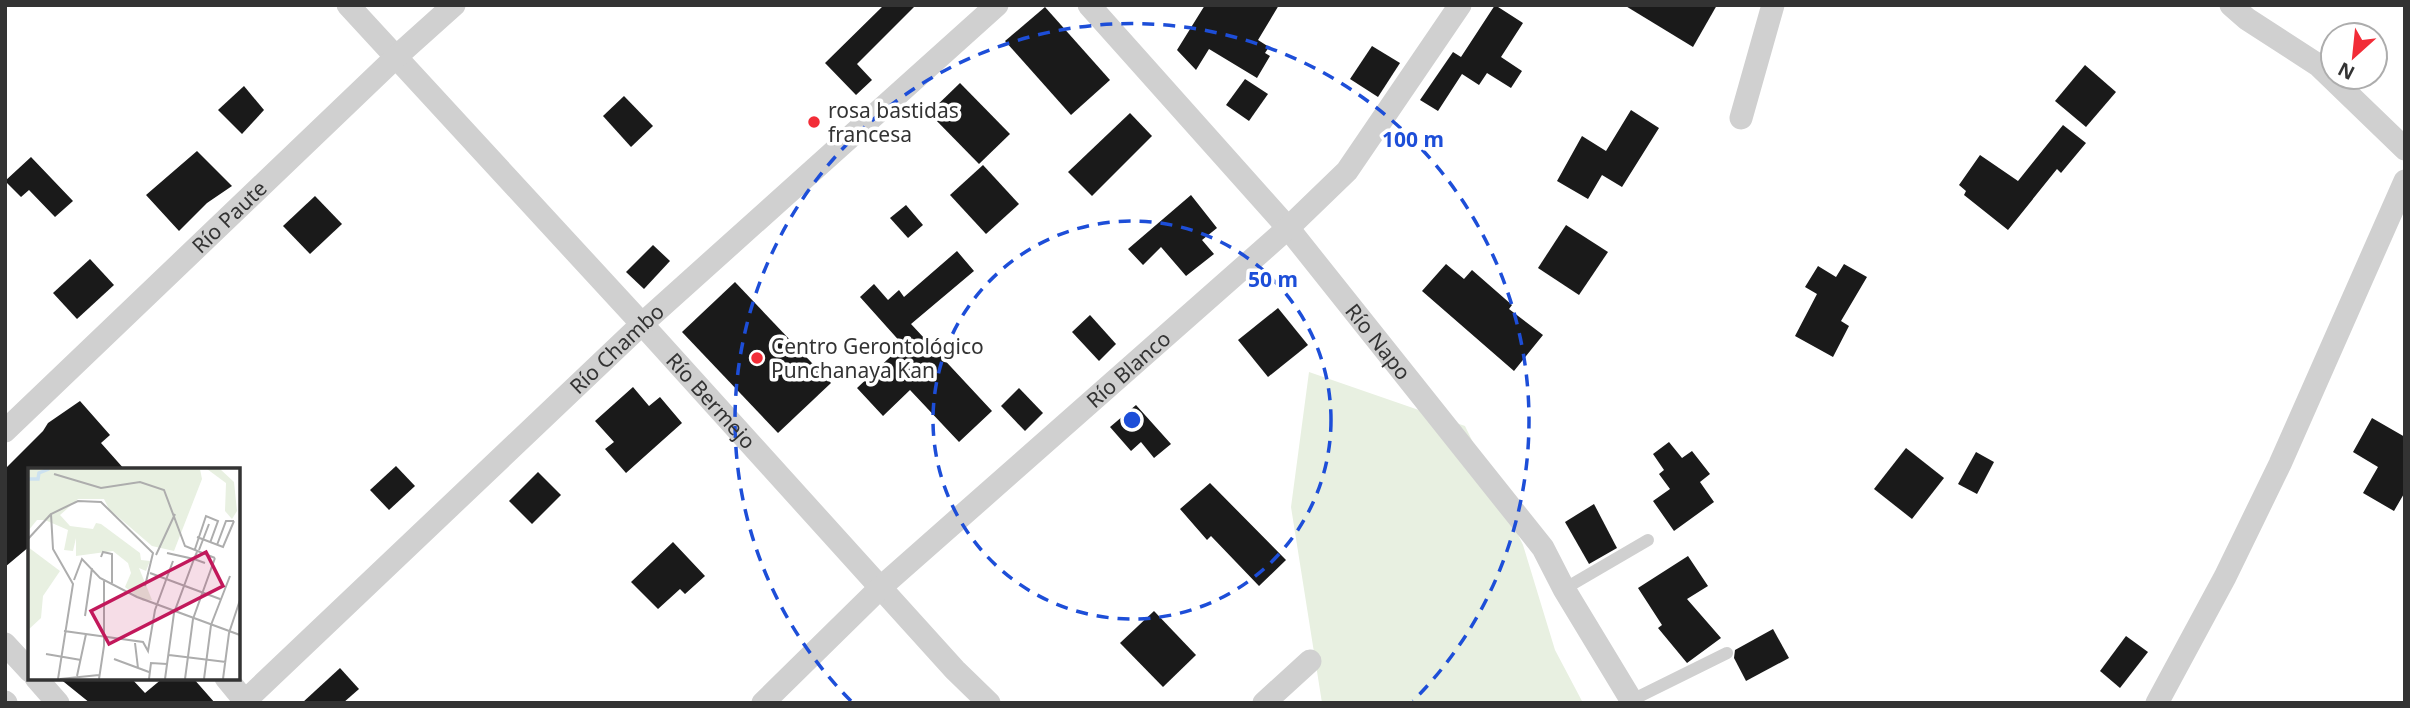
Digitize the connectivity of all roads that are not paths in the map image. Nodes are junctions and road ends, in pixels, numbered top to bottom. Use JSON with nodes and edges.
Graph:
{"nodes":[{"id":1,"x":348,"y":5,"type":"edge"},
{"id":2,"x":454,"y":5,"type":"edge"},
{"id":3,"x":997,"y":5,"type":"edge"},
{"id":4,"x":1089,"y":5,"type":"edge"},
{"id":5,"x":1460,"y":5,"type":"edge"},
{"id":6,"x":1773,"y":5,"type":"edge"},
{"id":7,"x":2231,"y":5,"type":"edge"},
{"id":8,"x":396,"y":57,"type":"junction"},
{"id":9,"x":1741,"y":118,"type":"dead end"},
{"id":10,"x":2405,"y":149,"type":"edge"},
{"id":11,"x":2405,"y":181,"type":"edge"},
{"id":12,"x":1288,"y":228,"type":"junction"},
{"id":13,"x":642,"y":324,"type":"junction"},
{"id":14,"x":5,"y":431,"type":"edge"},
{"id":15,"x":1648,"y":540,"type":"dead end"},
{"id":16,"x":880,"y":588,"type":"junction"},
{"id":17,"x":1564,"y":589,"type":"junction"},
{"id":18,"x":5,"y":644,"type":"edge"},
{"id":19,"x":1727,"y":653,"type":"dead end"},
{"id":20,"x":1310,"y":661,"type":"dead end"},
{"id":21,"x":28,"y":669,"type":"edge"},
{"id":22,"x":38,"y":680,"type":"edge"},
{"id":23,"x":228,"y":680,"type":"edge"},
{"id":24,"x":1633,"y":701,"type":"edge"},
{"id":25,"x":245,"y":702,"type":"edge"},
{"id":26,"x":58,"y":703,"type":"edge"},
{"id":27,"x":763,"y":703,"type":"edge"},
{"id":28,"x":989,"y":703,"type":"edge"},
{"id":29,"x":1264,"y":703,"type":"edge"},
{"id":30,"x":2157,"y":703,"type":"edge"}],
"edges":[{"from":1,"to":8,"type":"street","name":"Río Bermejo"},
{"from":2,"to":8,"type":"street","name":"Río Paute"},
{"from":3,"to":13,"type":"street","name":"Río Chambo"},
{"from":4,"to":12,"type":"street","name":"Río Napo"},
{"from":5,"to":12,"type":"street","name":"Río Blanco"},
{"from":6,"to":9,"type":"street"},
{"from":7,"to":10,"type":"street"},
{"from":8,"to":13,"type":"street","name":"Río Bermejo"},
{"from":8,"to":14,"type":"street","name":"Río Paute"},
{"from":11,"to":30,"type":"street"},
{"from":12,"to":16,"type":"street","name":"Río Blanco"},
{"from":12,"to":17,"type":"street","name":"Río Napo"},
{"from":13,"to":16,"type":"street","name":"Río Bermejo"},
{"from":13,"to":25,"type":"street","name":"Río Chambo"},
{"from":15,"to":17,"type":"lane"},
{"from":16,"to":27,"type":"street","name":"Río Blanco"},
{"from":16,"to":28,"type":"street","name":"Río Bermejo"},
{"from":17,"to":24,"type":"street","name":"Río Napo"},
{"from":18,"to":21,"type":"street"},
{"from":19,"to":24,"type":"lane"},
{"from":20,"to":29,"type":"street"},
{"from":22,"to":26,"type":"street"},
{"from":23,"to":25,"type":"street"}]}
